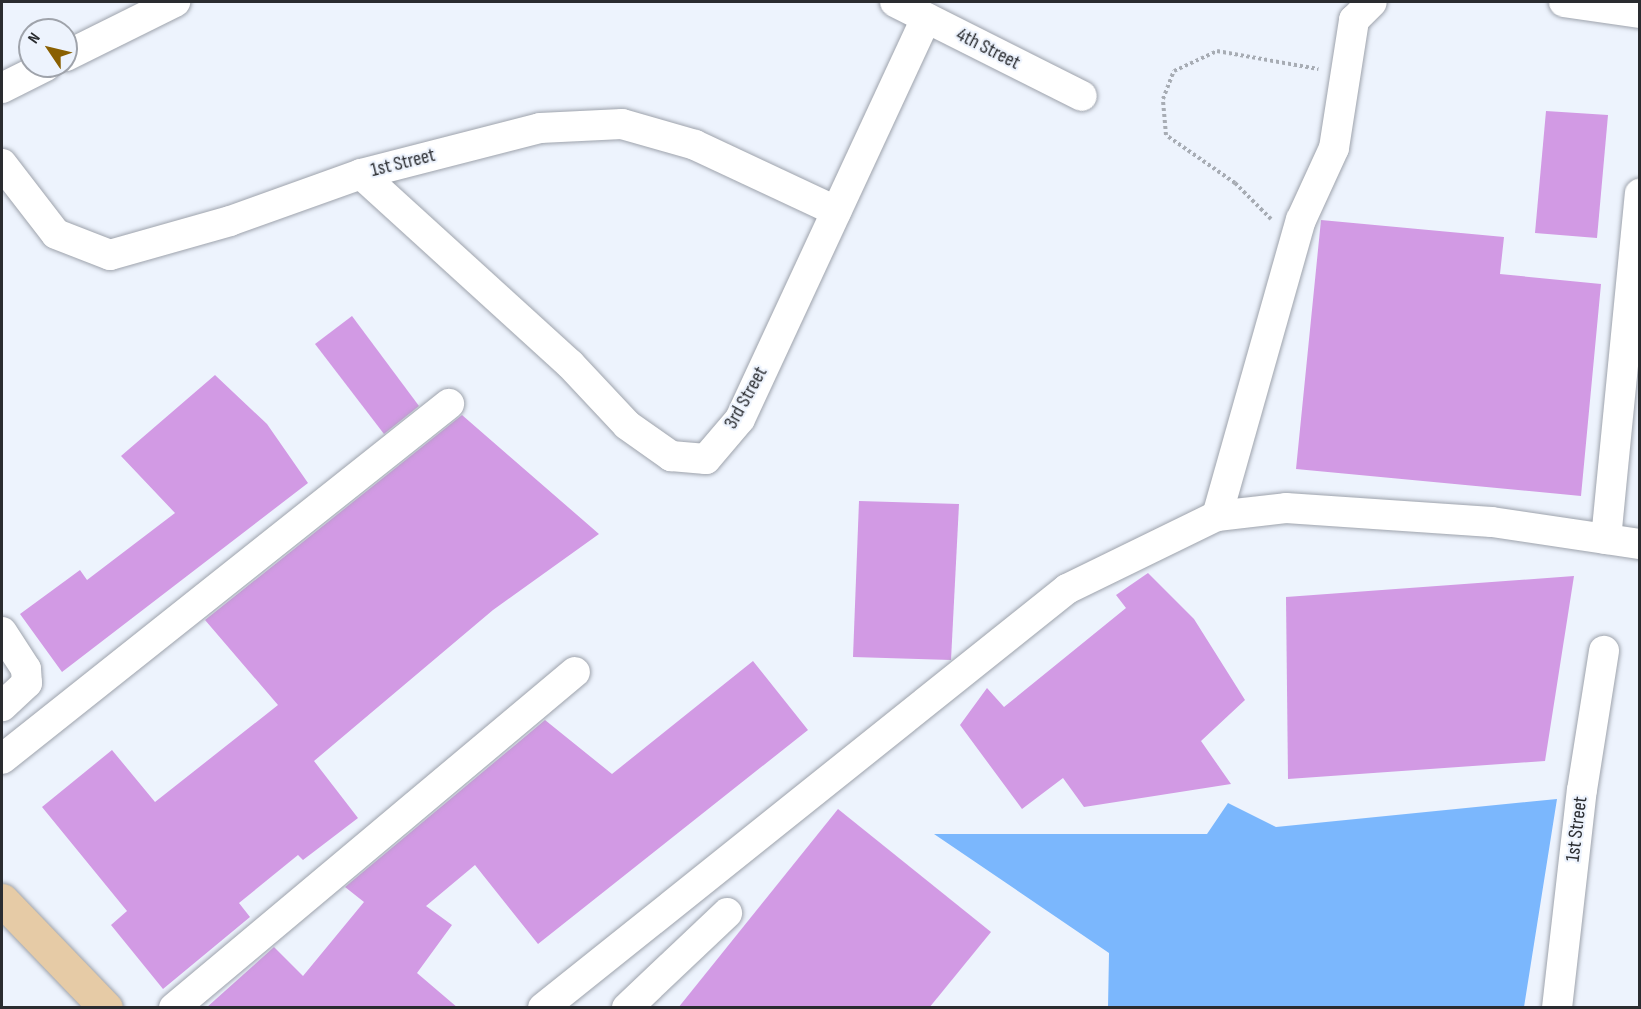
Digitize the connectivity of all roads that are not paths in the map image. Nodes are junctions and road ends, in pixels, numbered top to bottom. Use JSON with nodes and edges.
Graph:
{"nodes":[{"id":1,"x":175,"y":2,"type":"edge"},
{"id":2,"x":895,"y":2,"type":"edge"},
{"id":3,"x":1372,"y":2,"type":"edge"},
{"id":4,"x":1564,"y":2,"type":"edge"},
{"id":5,"x":1640,"y":14,"type":"edge"},
{"id":6,"x":926,"y":18,"type":"junction"},
{"id":7,"x":78,"y":50,"type":"edge"},
{"id":8,"x":22,"y":78,"type":"edge"},
{"id":9,"x":2,"y":88,"type":"edge"},
{"id":10,"x":1082,"y":96,"type":"dead end"},
{"id":11,"x":2,"y":164,"type":"edge"},
{"id":12,"x":361,"y":174,"type":"junction"},
{"id":13,"x":1640,"y":194,"type":"edge"},
{"id":14,"x":836,"y":211,"type":"junction"},
{"id":15,"x":449,"y":404,"type":"dead end"},
{"id":16,"x":1217,"y":516,"type":"junction"},
{"id":17,"x":1605,"y":539,"type":"junction"},
{"id":18,"x":1640,"y":544,"type":"edge"},
{"id":19,"x":2,"y":632,"type":"edge"},
{"id":20,"x":1604,"y":651,"type":"dead end"},
{"id":21,"x":574,"y":672,"type":"dead end"},
{"id":22,"x":2,"y":706,"type":"edge"},
{"id":23,"x":2,"y":759,"type":"edge"},
{"id":24,"x":2,"y":900,"type":"edge"},
{"id":25,"x":727,"y":913,"type":"dead end"},
{"id":26,"x":106,"y":1008,"type":"edge"},
{"id":27,"x":174,"y":1008,"type":"edge"},
{"id":28,"x":543,"y":1008,"type":"edge"},
{"id":29,"x":627,"y":1008,"type":"edge"},
{"id":30,"x":1557,"y":1008,"type":"edge"}],
"edges":[{"from":1,"to":7,"type":"street"},
{"from":2,"to":6,"type":"street","name":"4th Street"},
{"from":3,"to":16,"type":"street"},
{"from":4,"to":5,"type":"street"},
{"from":6,"to":10,"type":"street","name":"4th Street"},
{"from":6,"to":14,"type":"street","name":"3rd Street"},
{"from":8,"to":9,"type":"street"},
{"from":11,"to":12,"type":"street","name":"1st Street"},
{"from":12,"to":14,"type":"street","name":"1st Street"},
{"from":12,"to":14,"type":"street","name":"3rd Street"},
{"from":13,"to":17,"type":"street"},
{"from":15,"to":23,"type":"street"},
{"from":16,"to":17,"type":"street"},
{"from":16,"to":28,"type":"street"},
{"from":17,"to":18,"type":"street"},
{"from":19,"to":22,"type":"street"},
{"from":20,"to":30,"type":"street","name":"1st Street"},
{"from":21,"to":27,"type":"street"},
{"from":24,"to":26,"type":"main road"},
{"from":25,"to":29,"type":"street"}]}
